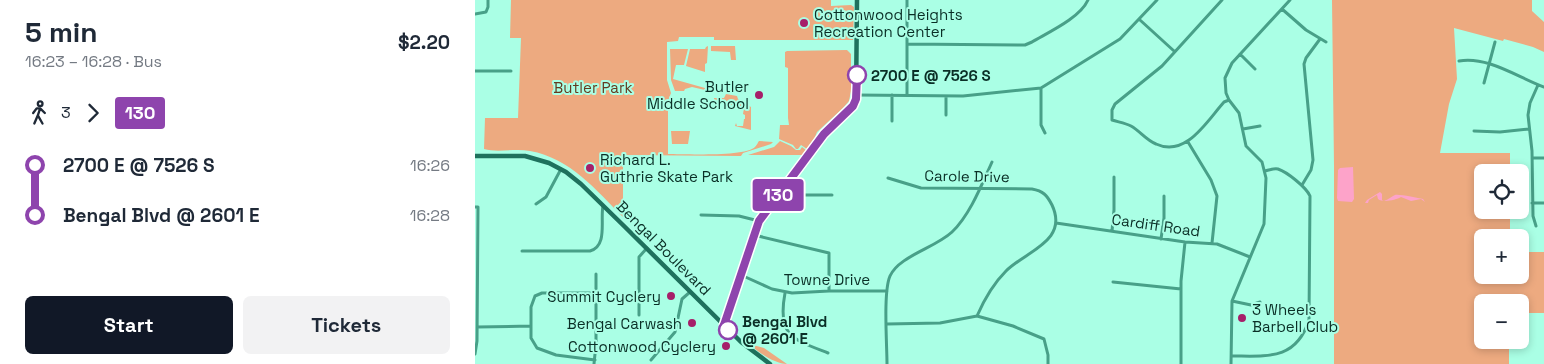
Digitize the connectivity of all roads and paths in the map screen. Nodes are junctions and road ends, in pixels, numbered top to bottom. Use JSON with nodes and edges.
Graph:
{"nodes":[{"id":1,"x":488,"y":0,"type":"edge"},
{"id":2,"x":857,"y":0,"type":"edge"},
{"id":3,"x":907,"y":0,"type":"edge"},
{"id":4,"x":1088,"y":0,"type":"edge"},
{"id":5,"x":1157,"y":0,"type":"edge"},
{"id":6,"x":1222,"y":0,"type":"edge"},
{"id":7,"x":1290,"y":0,"type":"edge"},
{"id":8,"x":1282,"y":9,"type":"junction"},
{"id":9,"x":475,"y":14,"type":"edge"},
{"id":10,"x":1140,"y":20,"type":"junction"},
{"id":11,"x":1320,"y":39,"type":"junction"},
{"id":12,"x":1326,"y":42,"type":"dead end"},
{"id":13,"x":1495,"y":42,"type":"dead end"},
{"id":14,"x":907,"y":44,"type":"junction"},
{"id":15,"x":1174,"y":52,"type":"junction"},
{"id":16,"x":1240,"y":54,"type":"junction"},
{"id":17,"x":1459,"y":61,"type":"dead end"},
{"id":18,"x":1489,"y":64,"type":"junction"},
{"id":19,"x":1255,"y":69,"type":"dead end"},
{"id":20,"x":475,"y":71,"type":"edge"},
{"id":21,"x":511,"y":71,"type":"dead end"},
{"id":22,"x":1484,"y":82,"type":"dead end"},
{"id":23,"x":1538,"y":85,"type":"junction"},
{"id":24,"x":1544,"y":87,"type":"edge"},
{"id":25,"x":1041,"y":88,"type":"junction"},
{"id":26,"x":857,"y":95,"type":"junction"},
{"id":27,"x":892,"y":95,"type":"junction"},
{"id":28,"x":907,"y":95,"type":"junction"},
{"id":29,"x":946,"y":96,"type":"junction"},
{"id":30,"x":1229,"y":100,"type":"junction"},
{"id":31,"x":946,"y":115,"type":"dead end"},
{"id":32,"x":892,"y":121,"type":"dead end"},
{"id":33,"x":1260,"y":126,"type":"dead end"},
{"id":34,"x":1243,"y":129,"type":"junction"},
{"id":35,"x":1529,"y":129,"type":"junction"},
{"id":36,"x":1474,"y":131,"type":"dead end"},
{"id":37,"x":1045,"y":133,"type":"dead end"},
{"id":38,"x":1188,"y":142,"type":"junction"},
{"id":39,"x":475,"y":156,"type":"edge"},
{"id":40,"x":1532,"y":158,"type":"junction"},
{"id":41,"x":1544,"y":158,"type":"edge"},
{"id":42,"x":992,"y":162,"type":"dead end"},
{"id":43,"x":561,"y":169,"type":"junction"},
{"id":44,"x":1265,"y":171,"type":"junction"},
{"id":45,"x":1114,"y":177,"type":"dead end"},
{"id":46,"x":889,"y":178,"type":"dead end"},
{"id":47,"x":1303,"y":185,"type":"junction"},
{"id":48,"x":979,"y":188,"type":"junction"},
{"id":49,"x":780,"y":192,"type":"junction"},
{"id":50,"x":832,"y":196,"type":"dead end"},
{"id":51,"x":1164,"y":196,"type":"dead end"},
{"id":52,"x":1532,"y":203,"type":"junction"},
{"id":53,"x":1544,"y":203,"type":"edge"},
{"id":54,"x":536,"y":204,"type":"dead end"},
{"id":55,"x":603,"y":206,"type":"junction"},
{"id":56,"x":476,"y":207,"type":"edge"},
{"id":57,"x":701,"y":215,"type":"dead end"},
{"id":58,"x":759,"y":221,"type":"junction"},
{"id":59,"x":1056,"y":223,"type":"junction"},
{"id":60,"x":1536,"y":226,"type":"dead end"},
{"id":61,"x":1112,"y":231,"type":"junction"},
{"id":62,"x":753,"y":235,"type":"junction"},
{"id":63,"x":1161,"y":239,"type":"junction"},
{"id":64,"x":1185,"y":242,"type":"junction"},
{"id":65,"x":1212,"y":243,"type":"junction"},
{"id":66,"x":647,"y":248,"type":"junction"},
{"id":67,"x":522,"y":251,"type":"dead end"},
{"id":68,"x":1250,"y":257,"type":"junction"},
{"id":69,"x":596,"y":274,"type":"dead end"},
{"id":70,"x":740,"y":275,"type":"junction"},
{"id":71,"x":1113,"y":282,"type":"dead end"},
{"id":72,"x":1181,"y":289,"type":"junction"},
{"id":73,"x":829,"y":291,"type":"junction"},
{"id":74,"x":887,"y":291,"type":"junction"},
{"id":75,"x":690,"y":292,"type":"junction"},
{"id":76,"x":596,"y":293,"type":"junction"},
{"id":77,"x":785,"y":293,"type":"junction"},
{"id":78,"x":1232,"y":301,"type":"junction"},
{"id":79,"x":1260,"y":302,"type":"dead end"},
{"id":80,"x":639,"y":315,"type":"dead end"},
{"id":81,"x":977,"y":316,"type":"junction"},
{"id":82,"x":887,"y":324,"type":"junction"},
{"id":83,"x":724,"y":325,"type":"junction"},
{"id":84,"x":477,"y":326,"type":"junction"},
{"id":85,"x":531,"y":326,"type":"junction"},
{"id":86,"x":828,"y":352,"type":"dead end"},
{"id":87,"x":475,"y":354,"type":"edge"},
{"id":88,"x":1231,"y":356,"type":"junction"},
{"id":89,"x":651,"y":360,"type":"dead end"},
{"id":90,"x":595,"y":362,"type":"edge"},
{"id":91,"x":770,"y":364,"type":"edge"},
{"id":92,"x":887,"y":364,"type":"edge"},
{"id":93,"x":1048,"y":364,"type":"edge"},
{"id":94,"x":1181,"y":364,"type":"edge"},
{"id":95,"x":1231,"y":364,"type":"edge"}],
"edges":[{"from":1,"to":9,"type":"street"},
{"from":2,"to":26,"type":"main road"},
{"from":3,"to":14,"type":"street"},
{"from":4,"to":14,"type":"street"},
{"from":5,"to":10,"type":"street"},
{"from":6,"to":15,"type":"street"},
{"from":7,"to":8,"type":"street"},
{"from":8,"to":11,"type":"street"},
{"from":8,"to":16,"type":"street"},
{"from":10,"to":15,"type":"street"},
{"from":10,"to":25,"type":"street"},
{"from":11,"to":12,"type":"street"},
{"from":11,"to":47,"type":"street"},
{"from":13,"to":18,"type":"street"},
{"from":14,"to":28,"type":"street"},
{"from":15,"to":38,"type":"street"},
{"from":16,"to":19,"type":"street"},
{"from":16,"to":30,"type":"street"},
{"from":17,"to":18,"type":"street"},
{"from":18,"to":22,"type":"street"},
{"from":18,"to":23,"type":"street"},
{"from":20,"to":21,"type":"street"},
{"from":23,"to":24,"type":"street"},
{"from":23,"to":35,"type":"street"},
{"from":25,"to":29,"type":"street"},
{"from":25,"to":37,"type":"street"},
{"from":26,"to":27,"type":"street"},
{"from":26,"to":49,"type":"main road"},
{"from":27,"to":28,"type":"street"},
{"from":27,"to":32,"type":"street"},
{"from":28,"to":29,"type":"street"},
{"from":29,"to":31,"type":"street"},
{"from":30,"to":34,"type":"street"},
{"from":30,"to":38,"type":"street"},
{"from":33,"to":34,"type":"street"},
{"from":34,"to":44,"type":"street"},
{"from":35,"to":36,"type":"street"},
{"from":35,"to":40,"type":"street"},
{"from":38,"to":65,"type":"street"},
{"from":39,"to":43,"type":"main road","name":"Bengal Boulevard"},
{"from":40,"to":41,"type":"street"},
{"from":40,"to":52,"type":"street"},
{"from":42,"to":48,"type":"street"},
{"from":43,"to":54,"type":"street"},
{"from":43,"to":55,"type":"main road","name":"Bengal Boulevard"},
{"from":44,"to":47,"type":"street"},
{"from":44,"to":68,"type":"street"},
{"from":45,"to":61,"type":"street"},
{"from":46,"to":48,"type":"street","name":"Carole Drive"},
{"from":47,"to":88,"type":"street"},
{"from":48,"to":59,"type":"street","name":"Carole Drive"},
{"from":48,"to":74,"type":"street"},
{"from":49,"to":50,"type":"street"},
{"from":49,"to":58,"type":"main road"},
{"from":51,"to":63,"type":"street"},
{"from":52,"to":53,"type":"street"},
{"from":52,"to":60,"type":"street"},
{"from":55,"to":66,"type":"main road","name":"Bengal Boulevard"},
{"from":55,"to":67,"type":"street"},
{"from":56,"to":84,"type":"street"},
{"from":57,"to":58,"type":"street"},
{"from":58,"to":62,"type":"main road"},
{"from":59,"to":61,"type":"street","name":"Cardiff Road"},
{"from":59,"to":81,"type":"street"},
{"from":61,"to":63,"type":"street","name":"Cardiff Road"},
{"from":62,"to":70,"type":"main road"},
{"from":62,"to":73,"type":"street"},
{"from":63,"to":64,"type":"street","name":"Cardiff Road"},
{"from":64,"to":65,"type":"street","name":"Cardiff Road"},
{"from":64,"to":72,"type":"street"},
{"from":65,"to":68,"type":"street","name":"Cardiff Road"},
{"from":66,"to":75,"type":"main road","name":"Bengal Boulevard"},
{"from":66,"to":80,"type":"street"},
{"from":68,"to":78,"type":"street"},
{"from":69,"to":76,"type":"street"},
{"from":70,"to":77,"type":"street","name":"Towne Drive"},
{"from":70,"to":83,"type":"main road"},
{"from":71,"to":72,"type":"street"},
{"from":72,"to":94,"type":"street"},
{"from":73,"to":74,"type":"street","name":"Towne Drive"},
{"from":73,"to":77,"type":"street","name":"Towne Drive"},
{"from":74,"to":82,"type":"street"},
{"from":75,"to":83,"type":"main road","name":"Bengal Boulevard"},
{"from":75,"to":89,"type":"street"},
{"from":76,"to":85,"type":"street"},
{"from":76,"to":90,"type":"street"},
{"from":77,"to":86,"type":"street"},
{"from":78,"to":79,"type":"street"},
{"from":78,"to":88,"type":"street"},
{"from":81,"to":82,"type":"street"},
{"from":81,"to":93,"type":"street"},
{"from":82,"to":92,"type":"street"},
{"from":83,"to":91,"type":"main road","name":"Bengal Boulevard"},
{"from":84,"to":85,"type":"street"},
{"from":84,"to":87,"type":"street"},
{"from":85,"to":90,"type":"street"},
{"from":88,"to":95,"type":"street"}]}
